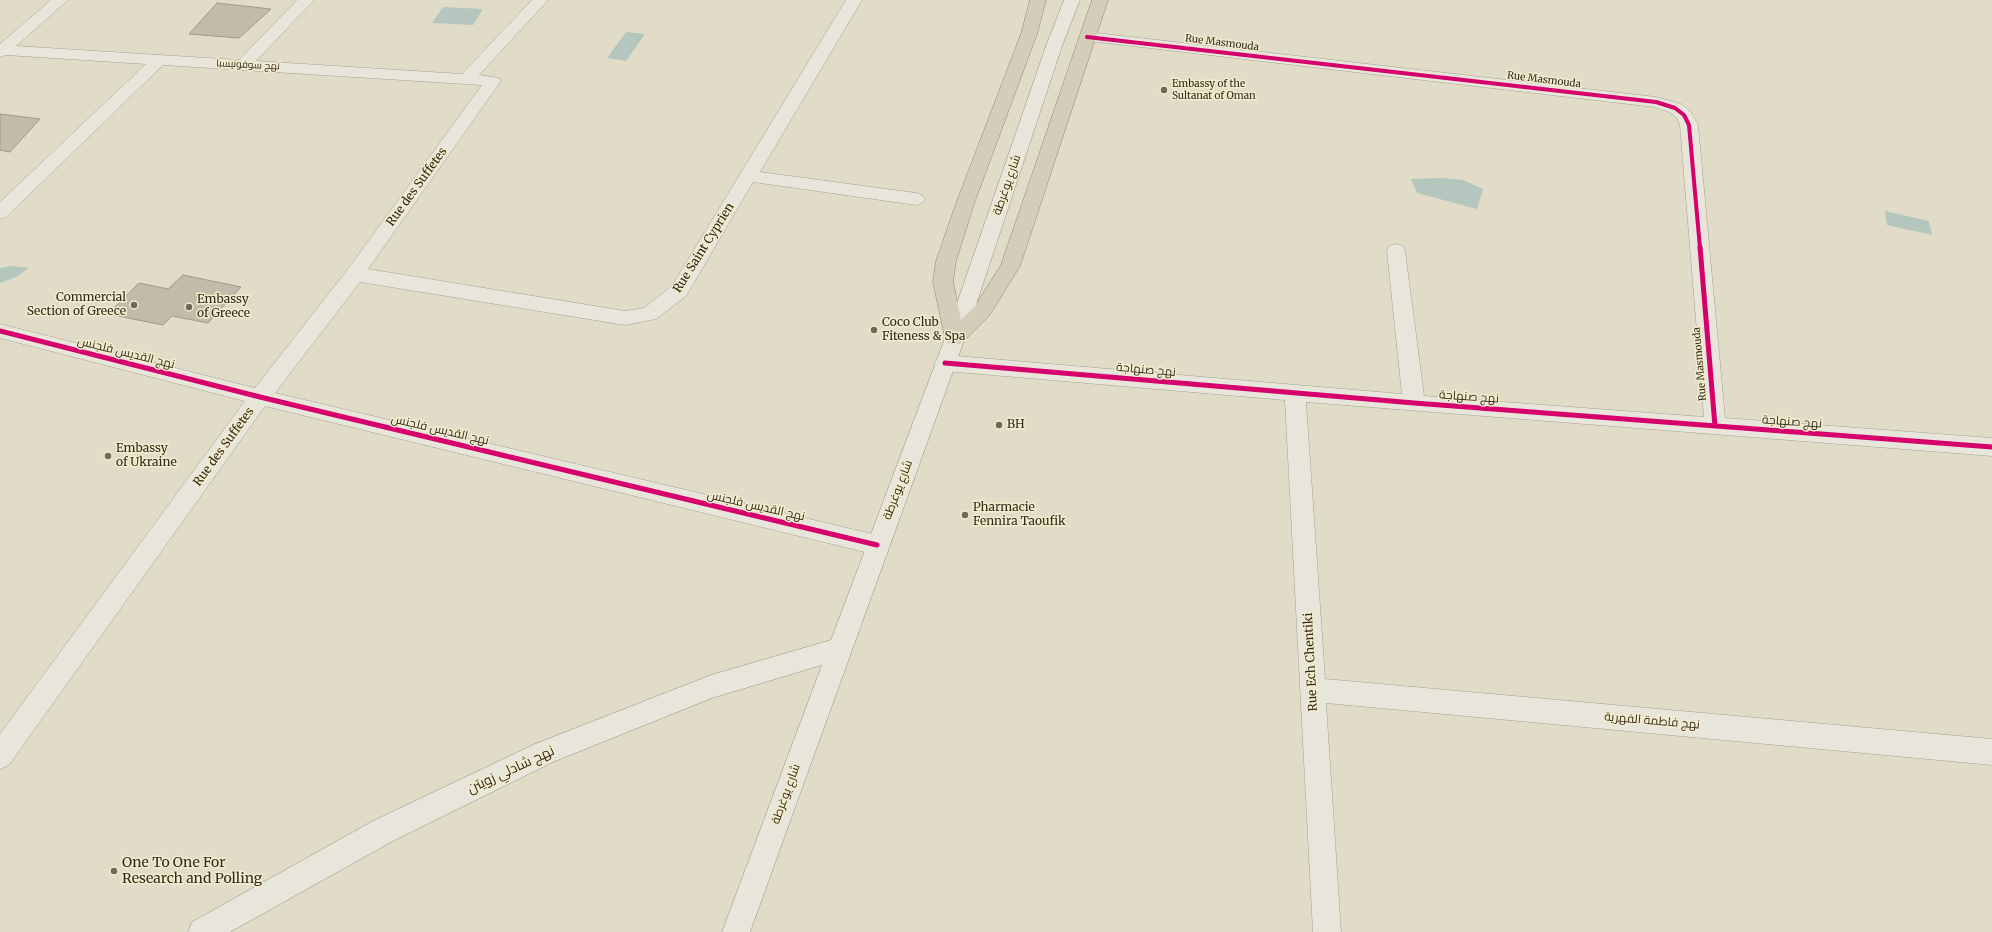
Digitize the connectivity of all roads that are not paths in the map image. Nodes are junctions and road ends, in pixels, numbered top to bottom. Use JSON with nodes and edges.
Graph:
{"nodes":[{"id":1,"x":60,"y":0,"type":"edge"},
{"id":2,"x":306,"y":0,"type":"edge"},
{"id":3,"x":540,"y":0,"type":"edge"},
{"id":4,"x":854,"y":0,"type":"edge"},
{"id":5,"x":1038,"y":0,"type":"edge"},
{"id":6,"x":1072,"y":0,"type":"edge"},
{"id":7,"x":1100,"y":0,"type":"edge"},
{"id":8,"x":1087,"y":37,"type":"junction"},
{"id":9,"x":1,"y":51,"type":"edge"},
{"id":10,"x":159,"y":60,"type":"junction"},
{"id":11,"x":244,"y":64,"type":"junction"},
{"id":12,"x":467,"y":79,"type":"junction"},
{"id":13,"x":493,"y":81,"type":"joint"},
{"id":14,"x":749,"y":176,"type":"junction"},
{"id":15,"x":916,"y":199,"type":"dead end"},
{"id":16,"x":0,"y":213,"type":"edge"},
{"id":17,"x":1396,"y":252,"type":"dead end"},
{"id":18,"x":354,"y":274,"type":"junction"},
{"id":19,"x":0,"y":331,"type":"edge"},
{"id":20,"x":955,"y":338,"type":"junction"},
{"id":21,"x":945,"y":363,"type":"junction"},
{"id":22,"x":1295,"y":393,"type":"junction"},
{"id":23,"x":260,"y":397,"type":"junction"},
{"id":24,"x":1414,"y":403,"type":"junction"},
{"id":25,"x":1715,"y":426,"type":"junction"},
{"id":26,"x":1992,"y":447,"type":"edge"},
{"id":27,"x":877,"y":545,"type":"junction"},
{"id":28,"x":839,"y":649,"type":"junction"},
{"id":29,"x":1313,"y":690,"type":"junction"},
{"id":30,"x":1992,"y":752,"type":"edge"},
{"id":31,"x":0,"y":756,"type":"edge"},
{"id":32,"x":202,"y":932,"type":"edge"},
{"id":33,"x":736,"y":932,"type":"edge"},
{"id":34,"x":1327,"y":932,"type":"edge"}],
"edges":[{"from":1,"to":9,"type":"street"},
{"from":2,"to":11,"type":"street"},
{"from":3,"to":12,"type":"street"},
{"from":4,"to":14,"type":"street","name":"Rue Saint Cyprien"},
{"from":5,"to":20,"type":"highway"},
{"from":6,"to":20,"type":"street","name":"شارع يوغرطة"},
{"from":7,"to":8,"type":"highway"},
{"from":8,"to":20,"type":"highway"},
{"from":8,"to":25,"type":"street","name":"Rue Masmouda"},
{"from":9,"to":10,"type":"street","name":"نهج سوفونيسبا"},
{"from":10,"to":11,"type":"street","name":"نهج سوفونيسبا"},
{"from":10,"to":16,"type":"street"},
{"from":11,"to":12,"type":"street","name":"نهج سوفونيسبا"},
{"from":12,"to":13,"type":"street","name":"نهج سوفونيسبا"},
{"from":13,"to":18,"type":"street","name":"Rue des Suffetes"},
{"from":14,"to":15,"type":"street"},
{"from":14,"to":18,"type":"street","name":"Rue Saint Cyprien"},
{"from":17,"to":24,"type":"street"},
{"from":18,"to":23,"type":"street","name":"Rue des Suffetes"},
{"from":19,"to":23,"type":"street","name":"نهج القديس فلجنس"},
{"from":20,"to":21,"type":"street","name":"شارع يوغرطة"},
{"from":21,"to":22,"type":"street","name":"نهج صنهاجة"},
{"from":21,"to":27,"type":"street","name":"شارع يوغرطة"},
{"from":22,"to":24,"type":"street","name":"نهج صنهاجة"},
{"from":22,"to":29,"type":"street","name":"Rue Ech Chentiki"},
{"from":23,"to":27,"type":"street","name":"نهج القديس فلجنس"},
{"from":23,"to":31,"type":"street","name":"Rue des Suffetes"},
{"from":24,"to":25,"type":"street","name":"نهج صنهاجة"},
{"from":25,"to":26,"type":"street","name":"نهج صنهاجة"},
{"from":27,"to":28,"type":"street","name":"شارع يوغرطة"},
{"from":28,"to":32,"type":"street","name":"نهج شادلي زويتن"},
{"from":28,"to":33,"type":"street","name":"شارع يوغرطة"},
{"from":29,"to":30,"type":"street","name":"نهج فاطمة الفهرية"},
{"from":29,"to":34,"type":"street","name":"Rue Ech Chentiki"}]}
